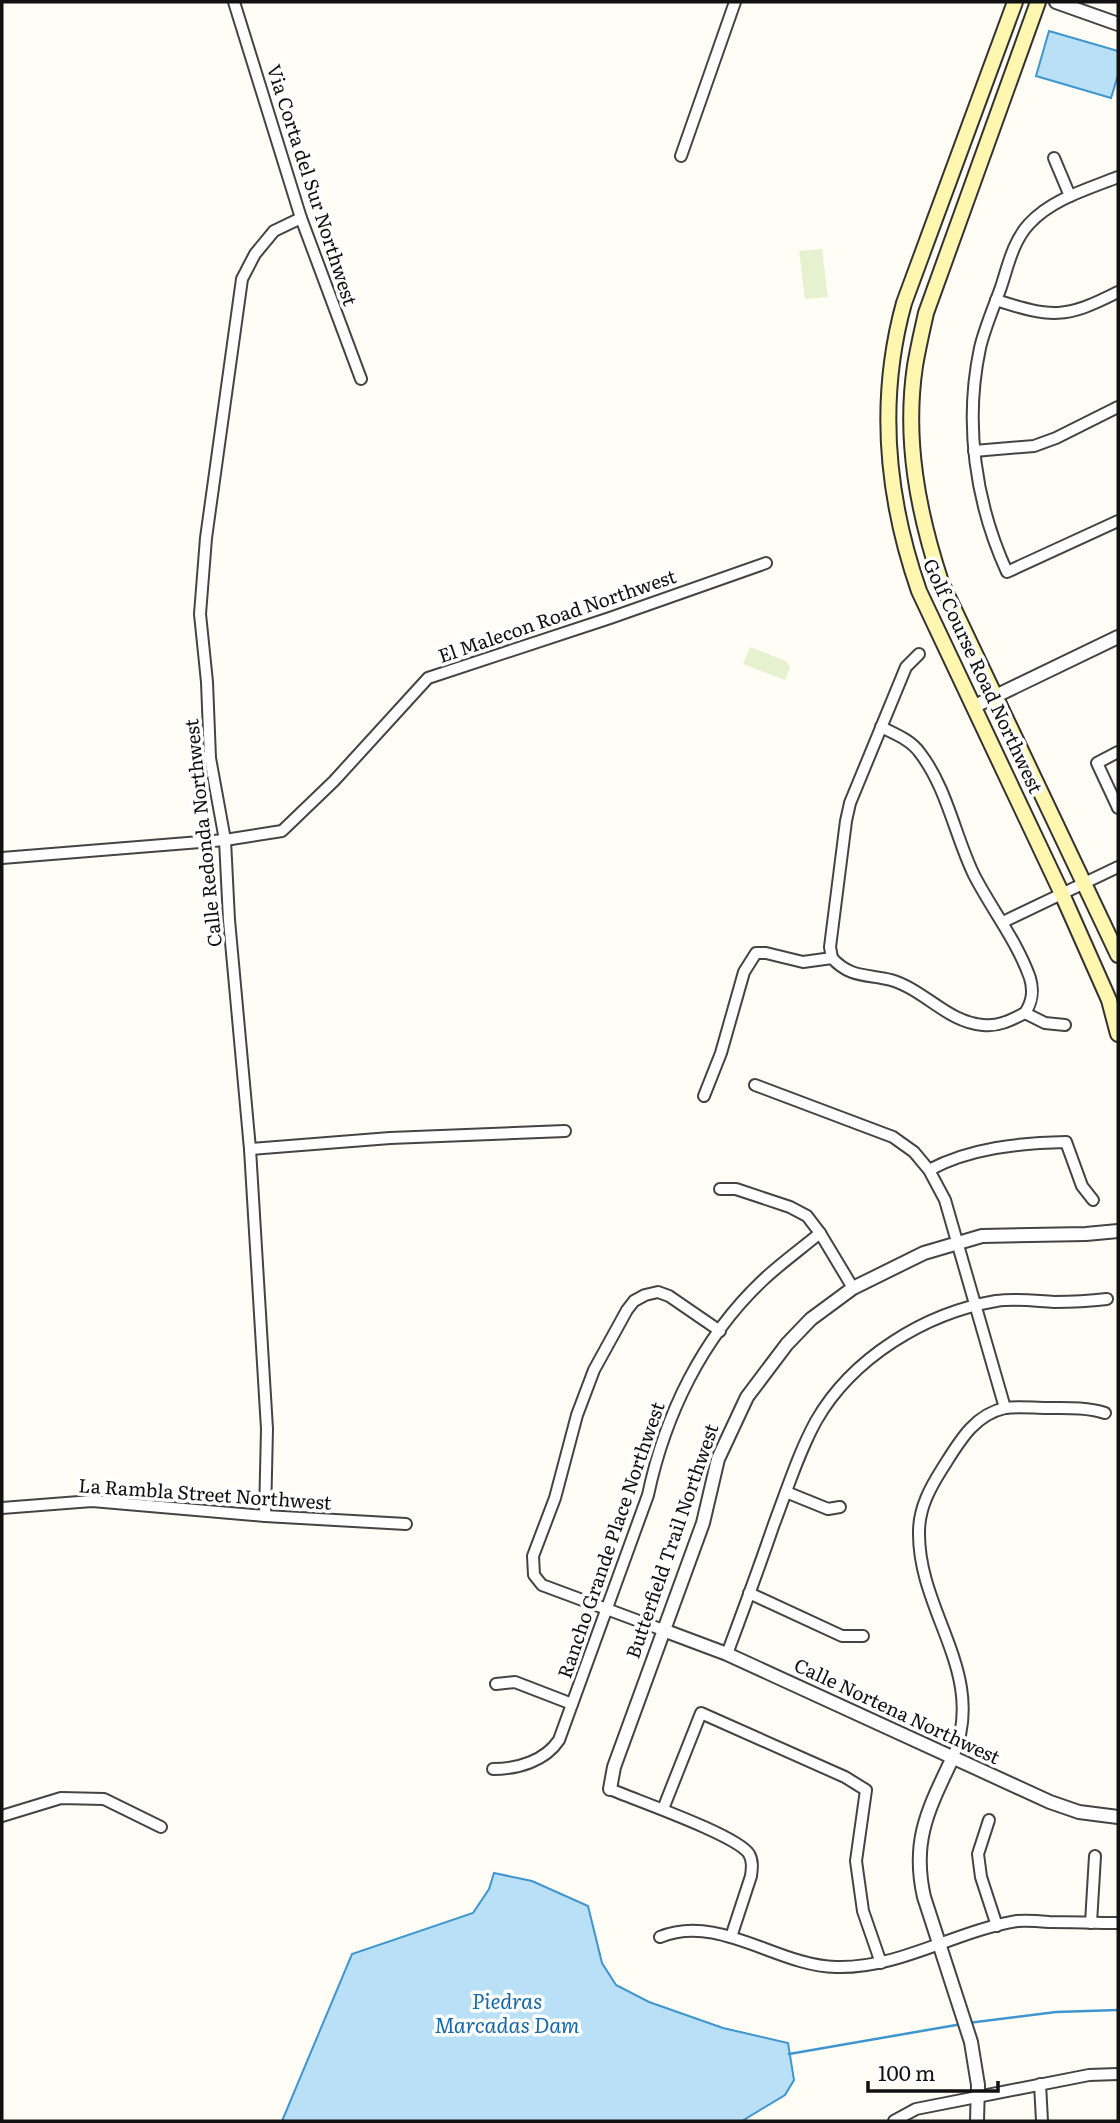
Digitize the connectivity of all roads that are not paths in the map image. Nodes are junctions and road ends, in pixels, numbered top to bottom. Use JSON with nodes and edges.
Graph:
{"nodes":[{"id":1,"x":234,"y":2,"type":"edge"},
{"id":2,"x":735,"y":2,"type":"edge"},
{"id":3,"x":1015,"y":2,"type":"edge"},
{"id":4,"x":1038,"y":2,"type":"edge"},
{"id":5,"x":1056,"y":2,"type":"edge"},
{"id":6,"x":1118,"y":24,"type":"edge"},
{"id":7,"x":681,"y":156,"type":"dead end"},
{"id":8,"x":1054,"y":158,"type":"dead end"},
{"id":9,"x":1118,"y":177,"type":"edge"},
{"id":10,"x":1070,"y":196,"type":"junction"},
{"id":11,"x":301,"y":218,"type":"junction"},
{"id":12,"x":1118,"y":292,"type":"edge"},
{"id":13,"x":996,"y":300,"type":"junction"},
{"id":14,"x":361,"y":379,"type":"dead end"},
{"id":15,"x":1118,"y":407,"type":"edge"},
{"id":16,"x":974,"y":451,"type":"junction"},
{"id":17,"x":1118,"y":521,"type":"edge"},
{"id":18,"x":766,"y":563,"type":"dead end"},
{"id":19,"x":1118,"y":637,"type":"edge"},
{"id":20,"x":919,"y":654,"type":"dead end"},
{"id":21,"x":995,"y":696,"type":"junction"},
{"id":22,"x":975,"y":706,"type":"junction"},
{"id":23,"x":881,"y":727,"type":"junction"},
{"id":24,"x":1118,"y":752,"type":"edge"},
{"id":25,"x":1118,"y":808,"type":"edge"},
{"id":26,"x":225,"y":839,"type":"junction"},
{"id":27,"x":2,"y":858,"type":"edge"},
{"id":28,"x":1118,"y":867,"type":"edge"},
{"id":29,"x":1085,"y":884,"type":"junction"},
{"id":30,"x":1062,"y":894,"type":"junction"},
{"id":31,"x":1003,"y":922,"type":"junction"},
{"id":32,"x":1118,"y":955,"type":"edge"},
{"id":33,"x":832,"y":958,"type":"junction"},
{"id":34,"x":1024,"y":1013,"type":"junction"},
{"id":35,"x":1065,"y":1025,"type":"dead end"},
{"id":36,"x":1118,"y":1034,"type":"edge"},
{"id":37,"x":755,"y":1084,"type":"dead end"},
{"id":38,"x":704,"y":1096,"type":"dead end"},
{"id":39,"x":565,"y":1131,"type":"dead end"},
{"id":40,"x":250,"y":1149,"type":"junction"},
{"id":41,"x":929,"y":1170,"type":"junction"},
{"id":42,"x":720,"y":1189,"type":"dead end"},
{"id":43,"x":1094,"y":1200,"type":"dead end"},
{"id":44,"x":1118,"y":1231,"type":"edge"},
{"id":45,"x":821,"y":1233,"type":"junction"},
{"id":46,"x":957,"y":1243,"type":"junction"},
{"id":47,"x":853,"y":1289,"type":"junction"},
{"id":48,"x":1107,"y":1298,"type":"dead end"},
{"id":49,"x":974,"y":1306,"type":"junction"},
{"id":50,"x":720,"y":1331,"type":"junction"},
{"id":51,"x":1005,"y":1408,"type":"junction"},
{"id":52,"x":1105,"y":1413,"type":"dead end"},
{"id":53,"x":786,"y":1492,"type":"junction"},
{"id":54,"x":840,"y":1507,"type":"dead end"},
{"id":55,"x":2,"y":1508,"type":"edge"},
{"id":56,"x":265,"y":1516,"type":"junction"},
{"id":57,"x":406,"y":1524,"type":"dead end"},
{"id":58,"x":749,"y":1593,"type":"junction"},
{"id":59,"x":607,"y":1611,"type":"junction"},
{"id":60,"x":663,"y":1630,"type":"junction"},
{"id":61,"x":863,"y":1636,"type":"dead end"},
{"id":62,"x":727,"y":1654,"type":"junction"},
{"id":63,"x":496,"y":1684,"type":"dead end"},
{"id":64,"x":572,"y":1703,"type":"junction"},
{"id":65,"x":953,"y":1757,"type":"junction"},
{"id":66,"x":493,"y":1769,"type":"dead end"},
{"id":67,"x":610,"y":1789,"type":"joint"},
{"id":68,"x":663,"y":1809,"type":"junction"},
{"id":69,"x":2,"y":1816,"type":"edge"},
{"id":70,"x":1118,"y":1817,"type":"edge"},
{"id":71,"x":989,"y":1820,"type":"dead end"},
{"id":72,"x":161,"y":1827,"type":"dead end"},
{"id":73,"x":1095,"y":1856,"type":"dead end"},
{"id":74,"x":1091,"y":1923,"type":"junction"},
{"id":75,"x":1118,"y":1923,"type":"edge"},
{"id":76,"x":997,"y":1926,"type":"junction"},
{"id":77,"x":660,"y":1937,"type":"dead end"},
{"id":78,"x":731,"y":1937,"type":"junction"},
{"id":79,"x":940,"y":1944,"type":"junction"},
{"id":80,"x":881,"y":1963,"type":"junction"},
{"id":81,"x":1118,"y":2074,"type":"edge"},
{"id":82,"x":1040,"y":2084,"type":"junction"},
{"id":83,"x":979,"y":2097,"type":"junction"},
{"id":84,"x":894,"y":2121,"type":"edge"},
{"id":85,"x":977,"y":2121,"type":"edge"},
{"id":86,"x":1042,"y":2121,"type":"edge"}],
"edges":[{"from":1,"to":11,"type":"street","name":"Via Corta del Sur Northwest"},
{"from":2,"to":7,"type":"street"},
{"from":3,"to":22,"type":"main road","name":"Golf Course Road Northwest"},
{"from":4,"to":21,"type":"main road","name":"Golf Course Road Northwest"},
{"from":5,"to":6,"type":"street"},
{"from":8,"to":10,"type":"street"},
{"from":9,"to":10,"type":"street"},
{"from":10,"to":13,"type":"street"},
{"from":11,"to":14,"type":"street","name":"Via Corta del Sur Northwest"},
{"from":11,"to":26,"type":"street","name":"Calle Redonda Northwest"},
{"from":12,"to":13,"type":"street"},
{"from":13,"to":16,"type":"street"},
{"from":15,"to":16,"type":"street"},
{"from":16,"to":17,"type":"street"},
{"from":18,"to":26,"type":"street","name":"El Malecon Road Northwest"},
{"from":19,"to":21,"type":"street"},
{"from":20,"to":23,"type":"street"},
{"from":21,"to":22,"type":"street"},
{"from":21,"to":29,"type":"main road","name":"Golf Course Road Northwest"},
{"from":22,"to":30,"type":"main road","name":"Golf Course Road Northwest"},
{"from":23,"to":31,"type":"street"},
{"from":23,"to":33,"type":"street"},
{"from":24,"to":25,"type":"street"},
{"from":26,"to":27,"type":"street","name":"El Malecon Road Northwest"},
{"from":26,"to":40,"type":"street","name":"Calle Redonda Northwest"},
{"from":28,"to":29,"type":"street"},
{"from":29,"to":30,"type":"street"},
{"from":29,"to":32,"type":"main road","name":"Golf Course Road Northwest"},
{"from":30,"to":31,"type":"street"},
{"from":30,"to":36,"type":"main road","name":"Golf Course Road Northwest"},
{"from":31,"to":34,"type":"street"},
{"from":33,"to":34,"type":"street"},
{"from":33,"to":38,"type":"street"},
{"from":34,"to":35,"type":"street"},
{"from":37,"to":41,"type":"street"},
{"from":39,"to":40,"type":"street"},
{"from":40,"to":56,"type":"street","name":"Calle Redonda Northwest"},
{"from":41,"to":43,"type":"street"},
{"from":41,"to":46,"type":"street"},
{"from":42,"to":45,"type":"street"},
{"from":44,"to":46,"type":"street","name":"Butterfield Trail Northwest"},
{"from":45,"to":47,"type":"street"},
{"from":45,"to":50,"type":"street","name":"Rancho Grande Place Northwest"},
{"from":46,"to":47,"type":"street","name":"Butterfield Trail Northwest"},
{"from":46,"to":49,"type":"street"},
{"from":47,"to":60,"type":"street","name":"Butterfield Trail Northwest"},
{"from":48,"to":49,"type":"street"},
{"from":49,"to":51,"type":"street"},
{"from":49,"to":53,"type":"street"},
{"from":50,"to":59,"type":"street","name":"Rancho Grande Place Northwest"},
{"from":50,"to":59,"type":"street"},
{"from":51,"to":52,"type":"street"},
{"from":51,"to":65,"type":"street"},
{"from":53,"to":54,"type":"street"},
{"from":53,"to":58,"type":"street"},
{"from":55,"to":56,"type":"street","name":"La Rambla Street Northwest"},
{"from":56,"to":57,"type":"street","name":"La Rambla Street Northwest"},
{"from":58,"to":61,"type":"street"},
{"from":58,"to":62,"type":"street"},
{"from":59,"to":60,"type":"street"},
{"from":59,"to":64,"type":"street","name":"Rancho Grande Place Northwest"},
{"from":60,"to":62,"type":"street","name":"Calle Nortena Northwest"},
{"from":60,"to":67,"type":"street","name":"Butterfield Trail Northwest"},
{"from":62,"to":65,"type":"street","name":"Calle Nortena Northwest"},
{"from":63,"to":64,"type":"street","name":"Rancho Grande Place Northwest"},
{"from":64,"to":66,"type":"street","name":"Rancho Grande Place Northwest"},
{"from":65,"to":70,"type":"street","name":"Calle Nortena Northwest"},
{"from":65,"to":79,"type":"street"},
{"from":67,"to":68,"type":"street"},
{"from":68,"to":78,"type":"street"},
{"from":68,"to":80,"type":"street"},
{"from":69,"to":72,"type":"street"},
{"from":71,"to":76,"type":"street"},
{"from":73,"to":74,"type":"street"},
{"from":74,"to":75,"type":"street"},
{"from":74,"to":76,"type":"street"},
{"from":76,"to":79,"type":"street"},
{"from":77,"to":78,"type":"street"},
{"from":78,"to":80,"type":"street"},
{"from":79,"to":80,"type":"street"},
{"from":79,"to":83,"type":"street"},
{"from":81,"to":82,"type":"street"},
{"from":82,"to":83,"type":"street"},
{"from":82,"to":86,"type":"street"},
{"from":83,"to":84,"type":"street"},
{"from":83,"to":85,"type":"street"}]}
